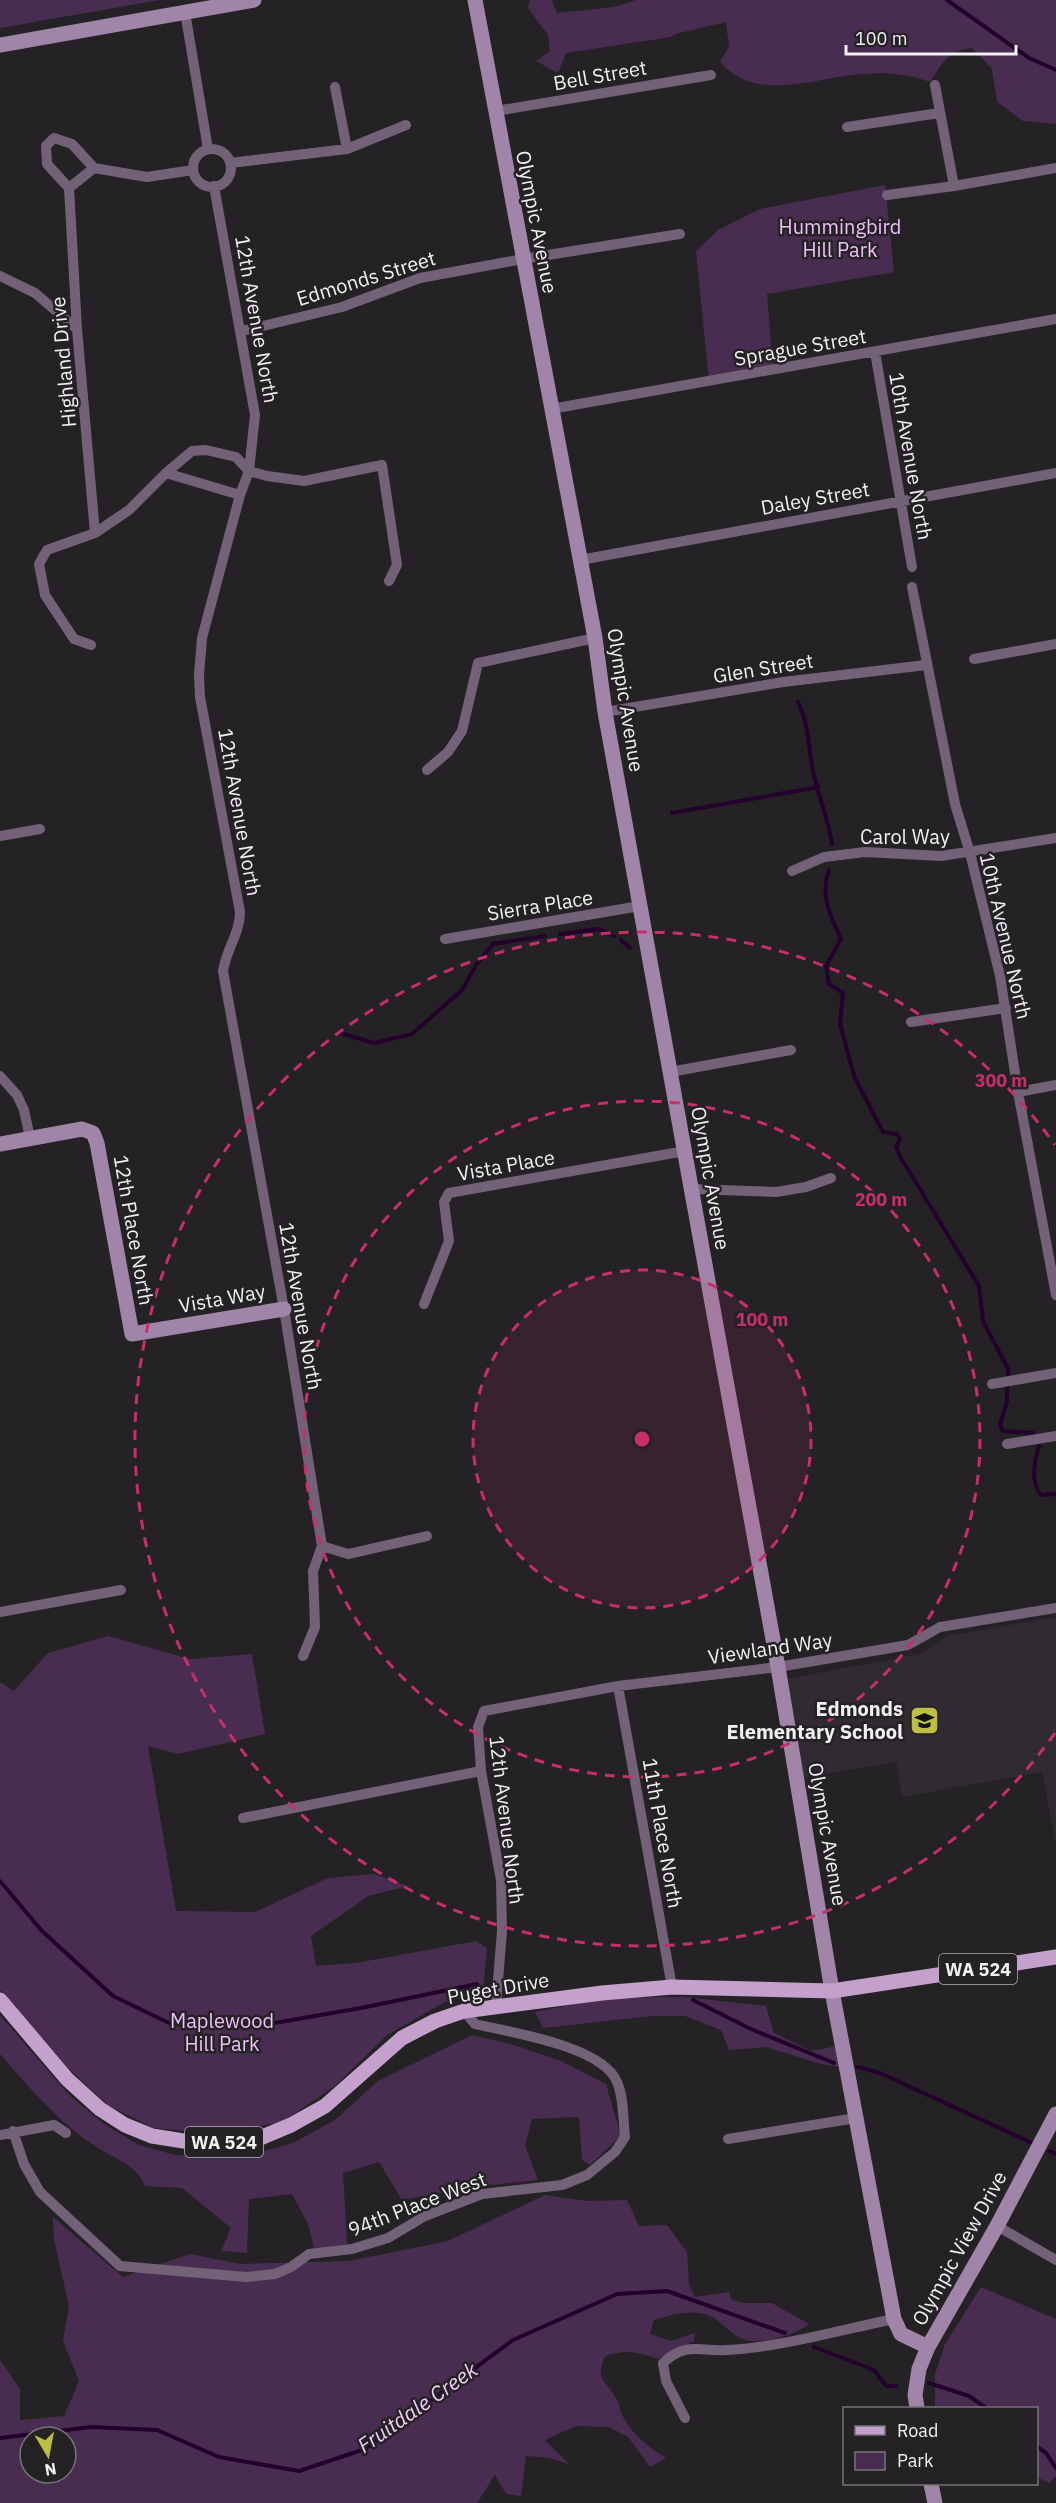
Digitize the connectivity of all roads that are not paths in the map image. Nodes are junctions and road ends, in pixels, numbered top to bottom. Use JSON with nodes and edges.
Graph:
{"nodes":[{"id":1,"x":254,"y":0,"type":"edge"},
{"id":2,"x":475,"y":0,"type":"edge"},
{"id":3,"x":185,"y":12,"type":"junction"},
{"id":4,"x":0,"y":45,"type":"edge"},
{"id":5,"x":711,"y":75,"type":"dead end"},
{"id":6,"x":935,"y":86,"type":"dead end"},
{"id":7,"x":335,"y":87,"type":"dead end"},
{"id":8,"x":496,"y":111,"type":"junction"},
{"id":9,"x":939,"y":113,"type":"junction"},
{"id":10,"x":406,"y":125,"type":"dead end"},
{"id":11,"x":847,"y":127,"type":"dead end"},
{"id":12,"x":208,"y":149,"type":"junction"},
{"id":13,"x":346,"y":149,"type":"junction"},
{"id":14,"x":230,"y":163,"type":"junction"},
{"id":15,"x":94,"y":168,"type":"junction"},
{"id":16,"x":1056,"y":168,"type":"edge"},
{"id":17,"x":193,"y":170,"type":"junction"},
{"id":18,"x":214,"y":186,"type":"junction"},
{"id":19,"x":954,"y":186,"type":"junction"},
{"id":20,"x":69,"y":188,"type":"junction"},
{"id":21,"x":887,"y":195,"type":"dead end"},
{"id":22,"x":680,"y":234,"type":"dead end"},
{"id":23,"x":522,"y":258,"type":"junction"},
{"id":24,"x":0,"y":276,"type":"edge"},
{"id":25,"x":1056,"y":319,"type":"edge"},
{"id":26,"x":78,"y":329,"type":"junction"},
{"id":27,"x":242,"y":331,"type":"junction"},
{"id":28,"x":875,"y":352,"type":"junction"},
{"id":29,"x":551,"y":409,"type":"junction"},
{"id":30,"x":249,"y":471,"type":"junction"},
{"id":31,"x":166,"y":473,"type":"junction"},
{"id":32,"x":1056,"y":473,"type":"edge"},
{"id":33,"x":240,"y":495,"type":"junction"},
{"id":34,"x":902,"y":501,"type":"junction"},
{"id":35,"x":95,"y":533,"type":"junction"},
{"id":36,"x":580,"y":560,"type":"junction"},
{"id":37,"x":912,"y":567,"type":"dead end"},
{"id":38,"x":390,"y":581,"type":"dead end"},
{"id":39,"x":912,"y":587,"type":"dead end"},
{"id":40,"x":595,"y":638,"type":"junction"},
{"id":41,"x":1056,"y":644,"type":"edge"},
{"id":42,"x":90,"y":645,"type":"dead end"},
{"id":43,"x":974,"y":658,"type":"dead end"},
{"id":44,"x":926,"y":665,"type":"junction"},
{"id":45,"x":605,"y":712,"type":"junction"},
{"id":46,"x":428,"y":770,"type":"dead end"},
{"id":47,"x":40,"y":829,"type":"dead end"},
{"id":48,"x":0,"y":836,"type":"edge"},
{"id":49,"x":1056,"y":838,"type":"edge"},
{"id":50,"x":970,"y":853,"type":"junction"},
{"id":51,"x":792,"y":872,"type":"dead end"},
{"id":52,"x":640,"y":906,"type":"junction"},
{"id":53,"x":445,"y":939,"type":"dead end"},
{"id":54,"x":1006,"y":1008,"type":"junction"},
{"id":55,"x":912,"y":1022,"type":"dead end"},
{"id":56,"x":791,"y":1050,"type":"dead end"},
{"id":57,"x":670,"y":1072,"type":"junction"},
{"id":58,"x":0,"y":1076,"type":"edge"},
{"id":59,"x":1056,"y":1085,"type":"edge"},
{"id":60,"x":1018,"y":1092,"type":"junction"},
{"id":61,"x":30,"y":1138,"type":"junction"},
{"id":62,"x":0,"y":1144,"type":"edge"},
{"id":63,"x":685,"y":1151,"type":"junction"},
{"id":64,"x":831,"y":1178,"type":"dead end"},
{"id":65,"x":692,"y":1189,"type":"junction"},
{"id":66,"x":1052,"y":1255,"type":"edge"},
{"id":67,"x":1056,"y":1295,"type":"edge"},
{"id":68,"x":424,"y":1304,"type":"dead end"},
{"id":69,"x":284,"y":1309,"type":"junction"},
{"id":70,"x":132,"y":1334,"type":"joint"},
{"id":71,"x":1056,"y":1373,"type":"edge"},
{"id":72,"x":992,"y":1384,"type":"dead end"},
{"id":73,"x":1056,"y":1436,"type":"edge"},
{"id":74,"x":1007,"y":1444,"type":"dead end"},
{"id":75,"x":427,"y":1536,"type":"dead end"},
{"id":76,"x":322,"y":1546,"type":"junction"},
{"id":77,"x":121,"y":1590,"type":"dead end"},
{"id":78,"x":1056,"y":1608,"type":"edge"},
{"id":79,"x":0,"y":1612,"type":"edge"},
{"id":80,"x":303,"y":1656,"type":"dead end"},
{"id":81,"x":778,"y":1667,"type":"junction"},
{"id":82,"x":618,"y":1686,"type":"junction"},
{"id":83,"x":484,"y":1711,"type":"joint"},
{"id":84,"x":481,"y":1771,"type":"junction"},
{"id":85,"x":243,"y":1818,"type":"dead end"},
{"id":86,"x":1056,"y":1957,"type":"edge"},
{"id":87,"x":672,"y":1987,"type":"junction"},
{"id":88,"x":832,"y":1991,"type":"junction"},
{"id":89,"x":0,"y":2001,"type":"edge"},
{"id":90,"x":496,"y":2005,"type":"junction"},
{"id":91,"x":464,"y":2011,"type":"junction"},
{"id":92,"x":1056,"y":2114,"type":"edge"},
{"id":93,"x":856,"y":2118,"type":"junction"},
{"id":94,"x":13,"y":2131,"type":"junction"},
{"id":95,"x":66,"y":2133,"type":"dead end"},
{"id":96,"x":0,"y":2135,"type":"edge"},
{"id":97,"x":728,"y":2139,"type":"dead end"},
{"id":98,"x":997,"y":2226,"type":"junction"},
{"id":99,"x":1056,"y":2260,"type":"edge"},
{"id":100,"x":894,"y":2319,"type":"junction"},
{"id":101,"x":927,"y":2347,"type":"junction"},
{"id":102,"x":918,"y":2407,"type":"edge"},
{"id":103,"x":685,"y":2418,"type":"dead end"},
{"id":104,"x":931,"y":2485,"type":"edge"},
{"id":105,"x":935,"y":2503,"type":"edge"}],
"edges":[{"from":1,"to":3,"type":"street"},
{"from":2,"to":8,"type":"street","name":"Olympic Avenue"},
{"from":3,"to":4,"type":"street"},
{"from":3,"to":12,"type":"street"},
{"from":5,"to":8,"type":"street","name":"Bell Street"},
{"from":6,"to":9,"type":"street"},
{"from":7,"to":13,"type":"street"},
{"from":8,"to":23,"type":"street","name":"Olympic Avenue"},
{"from":9,"to":11,"type":"street"},
{"from":9,"to":19,"type":"street"},
{"from":10,"to":13,"type":"street"},
{"from":12,"to":14,"type":"street"},
{"from":12,"to":17,"type":"street"},
{"from":13,"to":14,"type":"street"},
{"from":14,"to":18,"type":"street"},
{"from":15,"to":17,"type":"street"},
{"from":15,"to":20,"type":"street"},
{"from":15,"to":20,"type":"street"},
{"from":16,"to":19,"type":"street"},
{"from":17,"to":18,"type":"street"},
{"from":18,"to":27,"type":"street","name":"12th Avenue North"},
{"from":19,"to":21,"type":"street"},
{"from":20,"to":26,"type":"street","name":"Highland Drive"},
{"from":22,"to":23,"type":"street","name":"Edmonds Street"},
{"from":23,"to":27,"type":"street","name":"Edmonds Street"},
{"from":23,"to":29,"type":"street","name":"Olympic Avenue"},
{"from":24,"to":26,"type":"street"},
{"from":25,"to":28,"type":"street","name":"Sprague Street"},
{"from":26,"to":35,"type":"street","name":"Highland Drive"},
{"from":27,"to":30,"type":"street","name":"12th Avenue North"},
{"from":28,"to":29,"type":"street","name":"Sprague Street"},
{"from":28,"to":34,"type":"street","name":"10th Avenue North"},
{"from":29,"to":36,"type":"street","name":"Olympic Avenue"},
{"from":30,"to":31,"type":"street"},
{"from":30,"to":33,"type":"street","name":"12th Avenue North"},
{"from":30,"to":38,"type":"street"},
{"from":31,"to":33,"type":"street"},
{"from":31,"to":35,"type":"street"},
{"from":32,"to":34,"type":"street","name":"Daley Street"},
{"from":33,"to":69,"type":"street","name":"12th Avenue North"},
{"from":34,"to":36,"type":"street","name":"Daley Street"},
{"from":34,"to":37,"type":"street","name":"10th Avenue North"},
{"from":35,"to":42,"type":"street"},
{"from":36,"to":40,"type":"street","name":"Olympic Avenue"},
{"from":39,"to":44,"type":"street","name":"10th Avenue North"},
{"from":40,"to":45,"type":"street","name":"Olympic Avenue"},
{"from":40,"to":46,"type":"street"},
{"from":41,"to":43,"type":"street"},
{"from":44,"to":45,"type":"street","name":"Glen Street"},
{"from":44,"to":50,"type":"street","name":"10th Avenue North"},
{"from":45,"to":52,"type":"street","name":"Olympic Avenue"},
{"from":47,"to":48,"type":"street"},
{"from":49,"to":50,"type":"street","name":"Carol Way"},
{"from":50,"to":51,"type":"street","name":"Carol Way"},
{"from":50,"to":54,"type":"street","name":"10th Avenue North"},
{"from":52,"to":53,"type":"street","name":"Sierra Place"},
{"from":52,"to":57,"type":"street","name":"Olympic Avenue"},
{"from":54,"to":55,"type":"street"},
{"from":54,"to":60,"type":"street","name":"10th Avenue North"},
{"from":56,"to":57,"type":"street"},
{"from":57,"to":63,"type":"street","name":"Olympic Avenue"},
{"from":58,"to":61,"type":"street"},
{"from":59,"to":60,"type":"street"},
{"from":60,"to":66,"type":"street","name":"10th Avenue North"},
{"from":61,"to":62,"type":"street"},
{"from":61,"to":70,"type":"street","name":"12th Place North"},
{"from":63,"to":65,"type":"street","name":"Olympic Avenue"},
{"from":63,"to":68,"type":"street","name":"Vista Place"},
{"from":64,"to":65,"type":"street"},
{"from":65,"to":81,"type":"street","name":"Olympic Avenue"},
{"from":66,"to":67,"type":"street","name":"10th Avenue North"},
{"from":69,"to":70,"type":"street","name":"Vista Way"},
{"from":69,"to":76,"type":"street","name":"12th Avenue North"},
{"from":71,"to":72,"type":"street"},
{"from":73,"to":74,"type":"street"},
{"from":75,"to":76,"type":"street"},
{"from":76,"to":80,"type":"street","name":"12th Avenue North"},
{"from":77,"to":79,"type":"street"},
{"from":78,"to":81,"type":"street","name":"Viewland Way"},
{"from":81,"to":82,"type":"street","name":"Viewland Way"},
{"from":81,"to":88,"type":"street","name":"Olympic Avenue"},
{"from":82,"to":83,"type":"street","name":"Viewland Way"},
{"from":82,"to":87,"type":"street","name":"11th Place North"},
{"from":83,"to":84,"type":"street","name":"12th Avenue North"},
{"from":84,"to":85,"type":"street"},
{"from":84,"to":90,"type":"street","name":"12th Avenue North"},
{"from":86,"to":88,"type":"main road","name":"Puget Drive","number":"WA 524"},
{"from":87,"to":88,"type":"main road","name":"Puget Drive","number":"WA 524"},
{"from":87,"to":90,"type":"main road","name":"Puget Drive","number":"WA 524"},
{"from":88,"to":93,"type":"street","name":"Olympic Avenue"},
{"from":89,"to":91,"type":"main road","name":"Puget Drive","number":"WA 524"},
{"from":90,"to":91,"type":"main road","name":"Puget Drive","number":"WA 524"},
{"from":91,"to":94,"type":"street","name":"94th Place West"},
{"from":92,"to":98,"type":"street","name":"Olympic View Drive"},
{"from":93,"to":97,"type":"street"},
{"from":93,"to":100,"type":"street","name":"Olympic Avenue"},
{"from":94,"to":95,"type":"street"},
{"from":94,"to":96,"type":"street"},
{"from":98,"to":99,"type":"street"},
{"from":98,"to":101,"type":"street","name":"Olympic View Drive"},
{"from":100,"to":101,"type":"street"},
{"from":100,"to":103,"type":"street"},
{"from":101,"to":102,"type":"street","name":"Olympic View Drive"},
{"from":104,"to":105,"type":"street"}]}
